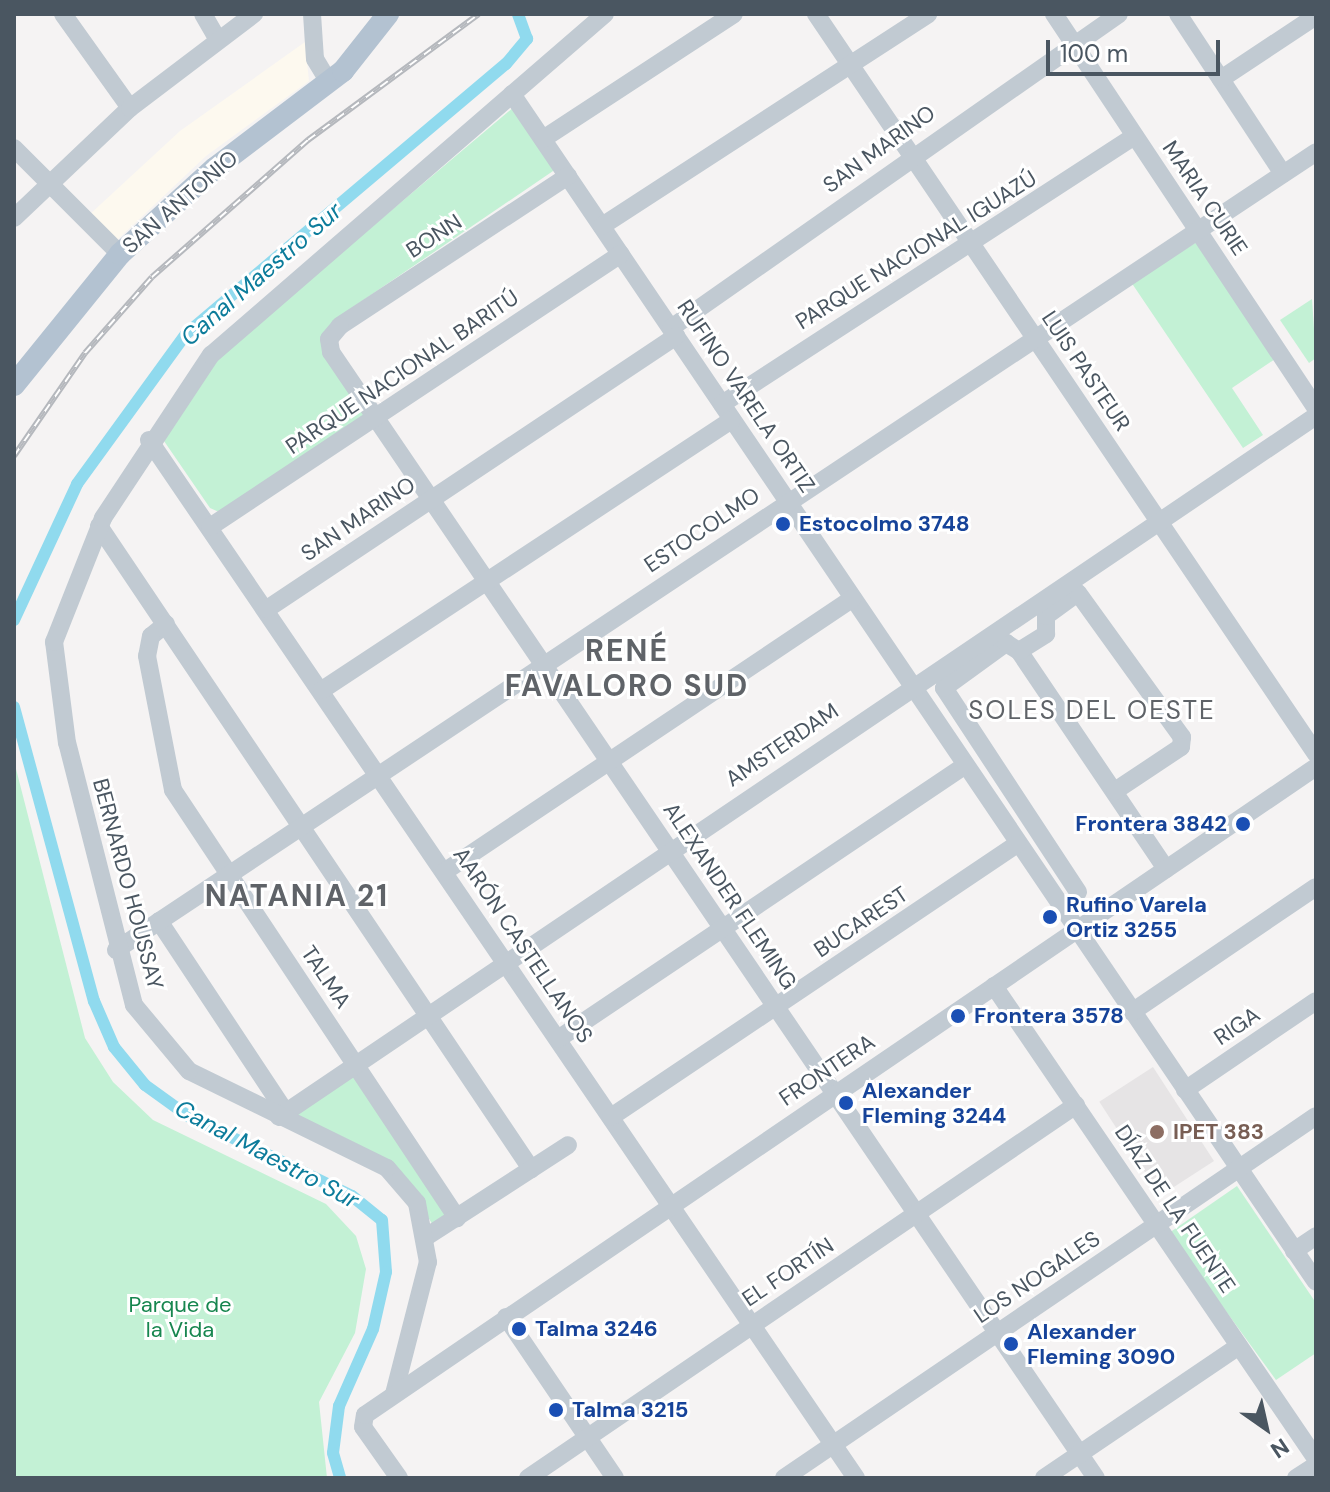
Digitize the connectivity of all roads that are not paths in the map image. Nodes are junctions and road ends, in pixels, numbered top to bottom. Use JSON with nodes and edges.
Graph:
{"nodes":[{"id":1,"x":63,"y":14,"type":"edge"},
{"id":2,"x":203,"y":14,"type":"edge"},
{"id":3,"x":254,"y":14,"type":"edge"},
{"id":4,"x":312,"y":14,"type":"edge"},
{"id":5,"x":388,"y":14,"type":"edge"},
{"id":6,"x":406,"y":14,"type":"edge"},
{"id":7,"x":605,"y":14,"type":"edge"},
{"id":8,"x":734,"y":14,"type":"edge"},
{"id":9,"x":816,"y":14,"type":"edge"},
{"id":10,"x":928,"y":14,"type":"edge"},
{"id":11,"x":1054,"y":14,"type":"edge"},
{"id":12,"x":1119,"y":14,"type":"edge"},
{"id":13,"x":1178,"y":14,"type":"edge"},
{"id":14,"x":1316,"y":16,"type":"edge"},
{"id":15,"x":218,"y":40,"type":"junction"},
{"id":16,"x":369,"y":43,"type":"junction"},
{"id":17,"x":1074,"y":44,"type":"junction"},
{"id":18,"x":849,"y":65,"type":"junction"},
{"id":19,"x":1221,"y":79,"type":"junction"},
{"id":20,"x":329,"y":82,"type":"junction"},
{"id":21,"x":512,"y":94,"type":"junction"},
{"id":22,"x":130,"y":108,"type":"junction"},
{"id":23,"x":1135,"y":136,"type":"junction"},
{"id":24,"x":543,"y":139,"type":"junction"},
{"id":25,"x":14,"y":148,"type":"edge"},
{"id":26,"x":1316,"y":152,"type":"edge"},
{"id":27,"x":911,"y":154,"type":"junction"},
{"id":28,"x":1283,"y":174,"type":"junction"},
{"id":29,"x":568,"y":176,"type":"junction"},
{"id":30,"x":49,"y":183,"type":"junction"},
{"id":31,"x":14,"y":218,"type":"edge"},
{"id":32,"x":602,"y":226,"type":"junction"},
{"id":33,"x":1198,"y":230,"type":"junction"},
{"id":34,"x":972,"y":245,"type":"junction"},
{"id":35,"x":120,"y":254,"type":"junction"},
{"id":36,"x":621,"y":254,"type":"junction"},
{"id":37,"x":674,"y":332,"type":"junction"},
{"id":38,"x":329,"y":339,"type":"joint"},
{"id":39,"x":1035,"y":339,"type":"junction"},
{"id":40,"x":14,"y":385,"type":"edge"},
{"id":41,"x":1316,"y":408,"type":"edge"},
{"id":42,"x":727,"y":412,"type":"junction"},
{"id":43,"x":1316,"y":416,"type":"edge"},
{"id":44,"x":377,"y":419,"type":"junction"},
{"id":45,"x":149,"y":440,"type":"junction"},
{"id":46,"x":431,"y":499,"type":"junction"},
{"id":47,"x":788,"y":502,"type":"junction"},
{"id":48,"x":1159,"y":521,"type":"junction"},
{"id":49,"x":99,"y":526,"type":"junction"},
{"id":50,"x":210,"y":527,"type":"junction"},
{"id":51,"x":487,"y":581,"type":"junction"},
{"id":52,"x":853,"y":598,"type":"junction"},
{"id":53,"x":267,"y":609,"type":"junction"},
{"id":54,"x":166,"y":624,"type":"junction"},
{"id":55,"x":1019,"y":651,"type":"junction"},
{"id":56,"x":544,"y":664,"type":"junction"},
{"id":57,"x":912,"y":687,"type":"junction"},
{"id":58,"x":322,"y":690,"type":"junction"},
{"id":59,"x":1316,"y":754,"type":"edge"},
{"id":60,"x":609,"y":761,"type":"junction"},
{"id":61,"x":965,"y":765,"type":"junction"},
{"id":62,"x":1316,"y":767,"type":"edge"},
{"id":63,"x":379,"y":774,"type":"junction"},
{"id":64,"x":1115,"y":791,"type":"junction"},
{"id":65,"x":300,"y":826,"type":"junction"},
{"id":66,"x":1017,"y":844,"type":"junction"},
{"id":67,"x":669,"y":849,"type":"junction"},
{"id":68,"x":1166,"y":869,"type":"junction"},
{"id":69,"x":444,"y":872,"type":"junction"},
{"id":70,"x":229,"y":874,"type":"junction"},
{"id":71,"x":1316,"y":887,"type":"edge"},
{"id":72,"x":1078,"y":892,"type":"dead end"},
{"id":73,"x":159,"y":921,"type":"junction"},
{"id":74,"x":723,"y":928,"type":"junction"},
{"id":75,"x":1076,"y":930,"type":"junction"},
{"id":76,"x":116,"y":950,"type":"junction"},
{"id":77,"x":504,"y":960,"type":"junction"},
{"id":78,"x":994,"y":986,"type":"junction"},
{"id":79,"x":1316,"y":1001,"type":"edge"},
{"id":80,"x":777,"y":1008,"type":"junction"},
{"id":81,"x":1132,"y":1012,"type":"junction"},
{"id":82,"x":426,"y":1013,"type":"junction"},
{"id":83,"x":558,"y":1039,"type":"junction"},
{"id":84,"x":353,"y":1061,"type":"junction"},
{"id":85,"x":1185,"y":1090,"type":"junction"},
{"id":86,"x":835,"y":1094,"type":"junction"},
{"id":87,"x":1076,"y":1105,"type":"junction"},
{"id":88,"x":281,"y":1112,"type":"junction"},
{"id":89,"x":1316,"y":1116,"type":"edge"},
{"id":90,"x":611,"y":1117,"type":"junction"},
{"id":91,"x":568,"y":1145,"type":"dead end"},
{"id":92,"x":531,"y":1169,"type":"junction"},
{"id":93,"x":1238,"y":1169,"type":"junction"},
{"id":94,"x":671,"y":1205,"type":"junction"},
{"id":95,"x":917,"y":1213,"type":"junction"},
{"id":96,"x":457,"y":1218,"type":"junction"},
{"id":97,"x":1157,"y":1225,"type":"junction"},
{"id":98,"x":1316,"y":1236,"type":"edge"},
{"id":99,"x":426,"y":1237,"type":"junction"},
{"id":100,"x":1294,"y":1251,"type":"junction"},
{"id":101,"x":1316,"y":1282,"type":"edge"},
{"id":102,"x":506,"y":1317,"type":"junction"},
{"id":103,"x":752,"y":1325,"type":"junction"},
{"id":104,"x":998,"y":1333,"type":"junction"},
{"id":105,"x":1239,"y":1346,"type":"junction"},
{"id":106,"x":394,"y":1394,"type":"junction"},
{"id":107,"x":588,"y":1437,"type":"junction"},
{"id":108,"x":834,"y":1444,"type":"junction"},
{"id":109,"x":1080,"y":1454,"type":"junction"},
{"id":110,"x":1316,"y":1459,"type":"edge"},
{"id":111,"x":1316,"y":1465,"type":"edge"},
{"id":112,"x":399,"y":1478,"type":"edge"},
{"id":113,"x":528,"y":1478,"type":"edge"},
{"id":114,"x":615,"y":1478,"type":"edge"},
{"id":115,"x":784,"y":1478,"type":"edge"},
{"id":116,"x":856,"y":1478,"type":"edge"},
{"id":117,"x":1044,"y":1478,"type":"edge"},
{"id":118,"x":1096,"y":1478,"type":"edge"},
{"id":119,"x":1296,"y":1478,"type":"edge"}],
"edges":[{"from":1,"to":22,"type":"street"},
{"from":2,"to":15,"type":"street"},
{"from":3,"to":15,"type":"street"},
{"from":4,"to":20,"type":"street"},
{"from":5,"to":16,"type":"main road","name":"SAN ANTONIO"},
{"from":6,"to":16,"type":"main road","name":"SAN ANTONIO"},
{"from":7,"to":21,"type":"street","name":"BERNARDO HOUSSAY"},
{"from":8,"to":24,"type":"street"},
{"from":9,"to":18,"type":"street","name":"LUIS PASTEUR"},
{"from":10,"to":18,"type":"street"},
{"from":11,"to":17,"type":"street","name":"MARIA CURIE"},
{"from":12,"to":17,"type":"street","name":"SAN MARINO"},
{"from":13,"to":19,"type":"street"},
{"from":14,"to":19,"type":"street"},
{"from":15,"to":22,"type":"street"},
{"from":16,"to":20,"type":"main road","name":"SAN ANTONIO"},
{"from":17,"to":23,"type":"street","name":"MARIA CURIE"},
{"from":17,"to":27,"type":"street","name":"SAN MARINO"},
{"from":18,"to":27,"type":"street","name":"LUIS PASTEUR"},
{"from":18,"to":32,"type":"street"},
{"from":19,"to":28,"type":"street"},
{"from":20,"to":35,"type":"main road","name":"SAN ANTONIO"},
{"from":21,"to":24,"type":"street","name":"RUFINO VARELA ORTIZ"},
{"from":21,"to":45,"type":"street","name":"BERNARDO HOUSSAY"},
{"from":22,"to":30,"type":"street"},
{"from":23,"to":33,"type":"street","name":"MARIA CURIE"},
{"from":23,"to":34,"type":"street","name":"PARQUE NACIONAL IGUAZÚ"},
{"from":24,"to":29,"type":"street","name":"RUFINO VARELA ORTIZ"},
{"from":25,"to":30,"type":"street"},
{"from":26,"to":28,"type":"street","name":"ESTOCOLMO"},
{"from":27,"to":34,"type":"street","name":"LUIS PASTEUR"},
{"from":27,"to":37,"type":"street","name":"SAN MARINO"},
{"from":28,"to":33,"type":"street","name":"ESTOCOLMO"},
{"from":29,"to":32,"type":"street","name":"RUFINO VARELA ORTIZ"},
{"from":29,"to":38,"type":"street","name":"BONN"},
{"from":30,"to":31,"type":"street"},
{"from":30,"to":35,"type":"street"},
{"from":32,"to":36,"type":"street","name":"RUFINO VARELA ORTIZ"},
{"from":33,"to":39,"type":"street","name":"ESTOCOLMO"},
{"from":33,"to":41,"type":"street","name":"MARIA CURIE"},
{"from":34,"to":39,"type":"street","name":"LUIS PASTEUR"},
{"from":34,"to":42,"type":"street","name":"PARQUE NACIONAL IGUAZÚ"},
{"from":35,"to":40,"type":"main road","name":"SAN ANTONIO"},
{"from":36,"to":37,"type":"street","name":"RUFINO VARELA ORTIZ"},
{"from":36,"to":44,"type":"street","name":"PARQUE NACIONAL BARITÚ"},
{"from":37,"to":42,"type":"street","name":"RUFINO VARELA ORTIZ"},
{"from":37,"to":46,"type":"street","name":"SAN MARINO"},
{"from":38,"to":44,"type":"street","name":"ALEXANDER FLEMING"},
{"from":39,"to":47,"type":"street","name":"ESTOCOLMO"},
{"from":39,"to":48,"type":"street","name":"LUIS PASTEUR"},
{"from":42,"to":47,"type":"street","name":"RUFINO VARELA ORTIZ"},
{"from":42,"to":51,"type":"street","name":"PARQUE NACIONAL IGUAZÚ"},
{"from":43,"to":48,"type":"street","name":"AMSTERDAM"},
{"from":44,"to":46,"type":"street","name":"ALEXANDER FLEMING"},
{"from":44,"to":50,"type":"street","name":"PARQUE NACIONAL BARITÚ"},
{"from":45,"to":49,"type":"street","name":"BERNARDO HOUSSAY"},
{"from":45,"to":50,"type":"street","name":"AARÓN CASTELLANOS"},
{"from":46,"to":51,"type":"street","name":"ALEXANDER FLEMING"},
{"from":46,"to":53,"type":"street","name":"SAN MARINO"},
{"from":47,"to":52,"type":"street","name":"RUFINO VARELA ORTIZ"},
{"from":47,"to":56,"type":"street","name":"ESTOCOLMO"},
{"from":48,"to":57,"type":"street","name":"AMSTERDAM"},
{"from":48,"to":59,"type":"street","name":"LUIS PASTEUR"},
{"from":49,"to":54,"type":"street"},
{"from":49,"to":76,"type":"street","name":"BERNARDO HOUSSAY"},
{"from":50,"to":53,"type":"street","name":"AARÓN CASTELLANOS"},
{"from":51,"to":56,"type":"street","name":"ALEXANDER FLEMING"},
{"from":51,"to":58,"type":"street","name":"PARQUE NACIONAL IGUAZÚ"},
{"from":52,"to":57,"type":"street","name":"RUFINO VARELA ORTIZ"},
{"from":52,"to":60,"type":"street"},
{"from":53,"to":58,"type":"street","name":"AARÓN CASTELLANOS"},
{"from":54,"to":65,"type":"street"},
{"from":54,"to":70,"type":"street","name":"TALMA"},
{"from":55,"to":64,"type":"street"},
{"from":55,"to":64,"type":"street"},
{"from":55,"to":72,"type":"street"},
{"from":56,"to":60,"type":"street","name":"ALEXANDER FLEMING"},
{"from":56,"to":63,"type":"street","name":"ESTOCOLMO"},
{"from":57,"to":61,"type":"street","name":"RUFINO VARELA ORTIZ"},
{"from":57,"to":67,"type":"street","name":"AMSTERDAM"},
{"from":58,"to":63,"type":"street","name":"AARÓN CASTELLANOS"},
{"from":60,"to":67,"type":"street","name":"ALEXANDER FLEMING"},
{"from":60,"to":69,"type":"street"},
{"from":61,"to":66,"type":"street","name":"RUFINO VARELA ORTIZ"},
{"from":61,"to":74,"type":"street"},
{"from":62,"to":68,"type":"street","name":"FRONTERA"},
{"from":63,"to":65,"type":"street","name":"ESTOCOLMO"},
{"from":63,"to":69,"type":"street","name":"AARÓN CASTELLANOS"},
{"from":64,"to":68,"type":"street"},
{"from":65,"to":70,"type":"street","name":"ESTOCOLMO"},
{"from":65,"to":82,"type":"street"},
{"from":66,"to":75,"type":"street","name":"RUFINO VARELA ORTIZ"},
{"from":66,"to":80,"type":"street","name":"BUCAREST"},
{"from":67,"to":74,"type":"street","name":"ALEXANDER FLEMING"},
{"from":67,"to":77,"type":"street","name":"AMSTERDAM"},
{"from":68,"to":75,"type":"street","name":"FRONTERA"},
{"from":69,"to":77,"type":"street","name":"AARÓN CASTELLANOS"},
{"from":70,"to":73,"type":"street","name":"ESTOCOLMO"},
{"from":70,"to":84,"type":"street","name":"TALMA"},
{"from":71,"to":81,"type":"street"},
{"from":73,"to":76,"type":"street","name":"ESTOCOLMO"},
{"from":73,"to":88,"type":"street"},
{"from":74,"to":80,"type":"street","name":"ALEXANDER FLEMING"},
{"from":74,"to":83,"type":"street"},
{"from":75,"to":78,"type":"street","name":"FRONTERA"},
{"from":75,"to":81,"type":"street","name":"RUFINO VARELA ORTIZ"},
{"from":76,"to":88,"type":"street","name":"BERNARDO HOUSSAY"},
{"from":77,"to":82,"type":"street","name":"AMSTERDAM"},
{"from":77,"to":83,"type":"street","name":"AARÓN CASTELLANOS"},
{"from":78,"to":86,"type":"street","name":"FRONTERA"},
{"from":78,"to":87,"type":"street","name":"DÍAZ DE LA FUENTE"},
{"from":79,"to":85,"type":"street","name":"RIGA"},
{"from":80,"to":86,"type":"street","name":"ALEXANDER FLEMING"},
{"from":80,"to":90,"type":"street","name":"BUCAREST"},
{"from":81,"to":85,"type":"street","name":"RUFINO VARELA ORTIZ"},
{"from":82,"to":84,"type":"street","name":"AMSTERDAM"},
{"from":82,"to":92,"type":"street"},
{"from":83,"to":90,"type":"street","name":"AARÓN CASTELLANOS"},
{"from":84,"to":88,"type":"street","name":"AMSTERDAM"},
{"from":84,"to":96,"type":"street","name":"TALMA"},
{"from":85,"to":93,"type":"street","name":"RUFINO VARELA ORTIZ"},
{"from":86,"to":94,"type":"street","name":"FRONTERA"},
{"from":86,"to":95,"type":"street","name":"ALEXANDER FLEMING"},
{"from":87,"to":95,"type":"street","name":"EL FORTÍN"},
{"from":87,"to":97,"type":"street","name":"DÍAZ DE LA FUENTE"},
{"from":88,"to":99,"type":"street","name":"BERNARDO HOUSSAY"},
{"from":89,"to":93,"type":"street","name":"LOS NOGALES"},
{"from":90,"to":94,"type":"street","name":"AARÓN CASTELLANOS"},
{"from":91,"to":92,"type":"street"},
{"from":92,"to":96,"type":"street"},
{"from":93,"to":97,"type":"street","name":"LOS NOGALES"},
{"from":93,"to":100,"type":"street","name":"RUFINO VARELA ORTIZ"},
{"from":94,"to":102,"type":"street","name":"FRONTERA"},
{"from":94,"to":103,"type":"street","name":"AARÓN CASTELLANOS"},
{"from":95,"to":103,"type":"street","name":"EL FORTÍN"},
{"from":95,"to":104,"type":"street","name":"ALEXANDER FLEMING"},
{"from":96,"to":99,"type":"street"},
{"from":97,"to":104,"type":"street","name":"LOS NOGALES"},
{"from":97,"to":105,"type":"street","name":"DÍAZ DE LA FUENTE"},
{"from":98,"to":100,"type":"street"},
{"from":99,"to":106,"type":"street","name":"BERNARDO HOUSSAY"},
{"from":100,"to":101,"type":"street","name":"RUFINO VARELA ORTIZ"},
{"from":102,"to":106,"type":"street","name":"FRONTERA"},
{"from":102,"to":107,"type":"street"},
{"from":103,"to":107,"type":"street","name":"EL FORTÍN"},
{"from":103,"to":108,"type":"street","name":"AARÓN CASTELLANOS"},
{"from":104,"to":108,"type":"street","name":"LOS NOGALES"},
{"from":104,"to":109,"type":"street","name":"ALEXANDER FLEMING"},
{"from":105,"to":109,"type":"street"},
{"from":105,"to":110,"type":"street","name":"DÍAZ DE LA FUENTE"},
{"from":106,"to":112,"type":"street","name":"FRONTERA"},
{"from":107,"to":113,"type":"street","name":"EL FORTÍN"},
{"from":107,"to":114,"type":"street"},
{"from":108,"to":115,"type":"street","name":"LOS NOGALES"},
{"from":108,"to":116,"type":"street","name":"AARÓN CASTELLANOS"},
{"from":109,"to":117,"type":"street"},
{"from":109,"to":118,"type":"street","name":"ALEXANDER FLEMING"},
{"from":111,"to":119,"type":"street"}]}
